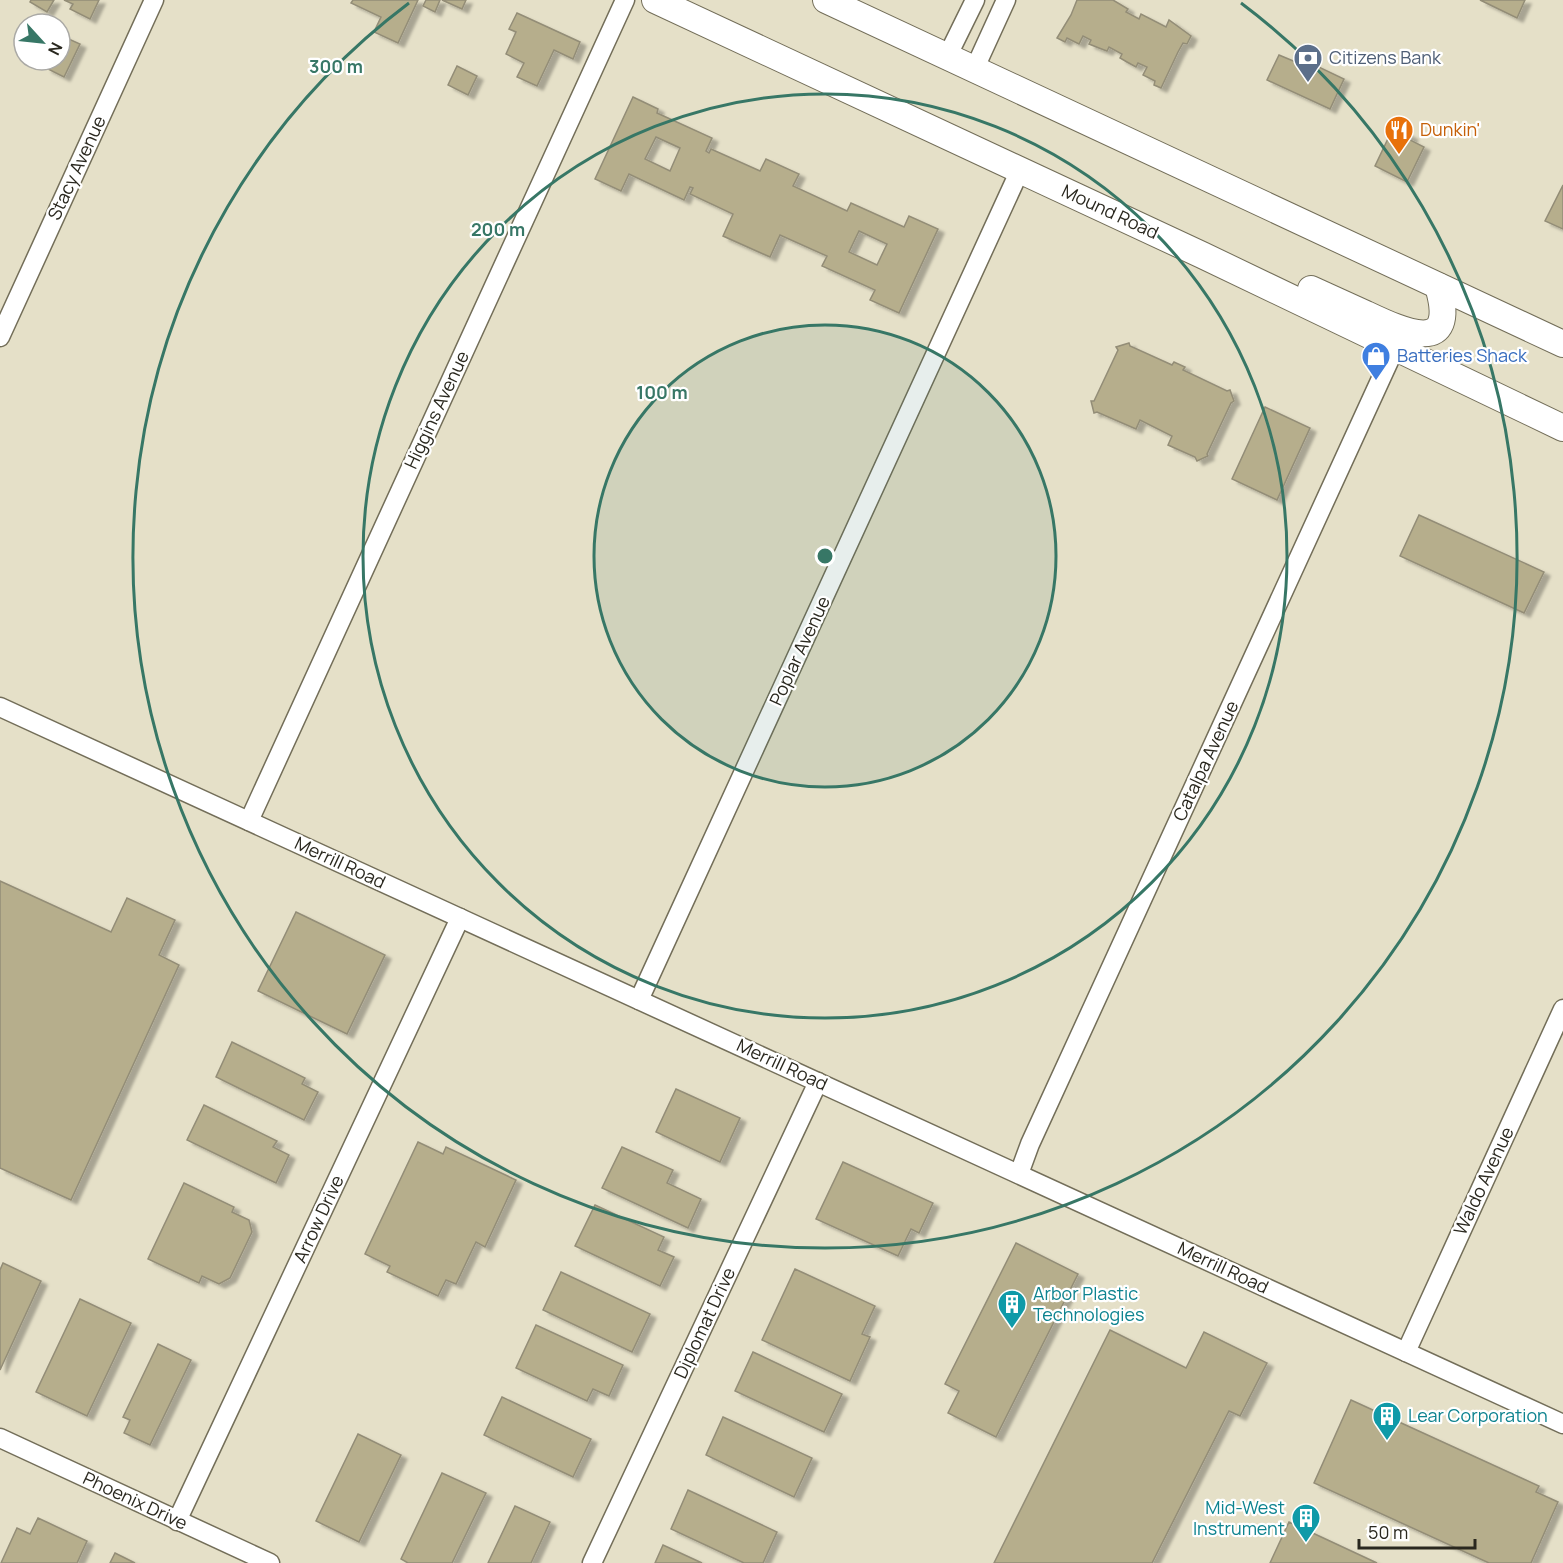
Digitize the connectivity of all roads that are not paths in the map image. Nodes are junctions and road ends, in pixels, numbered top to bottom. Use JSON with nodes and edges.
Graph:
{"nodes":[{"id":1,"x":154,"y":0,"type":"edge"},
{"id":2,"x":625,"y":0,"type":"edge"},
{"id":3,"x":655,"y":0,"type":"edge"},
{"id":4,"x":826,"y":0,"type":"edge"},
{"id":5,"x":975,"y":0,"type":"edge"},
{"id":6,"x":1006,"y":0,"type":"edge"},
{"id":7,"x":947,"y":57,"type":"junction"},
{"id":8,"x":974,"y":70,"type":"junction"},
{"id":9,"x":1020,"y":170,"type":"junction"},
{"id":10,"x":1202,"y":255,"type":"junction"},
{"id":11,"x":1438,"y":286,"type":"junction"},
{"id":12,"x":0,"y":337,"type":"edge"},
{"id":13,"x":1563,"y":344,"type":"edge"},
{"id":14,"x":1395,"y":348,"type":"junction"},
{"id":15,"x":1563,"y":428,"type":"edge"},
{"id":16,"x":0,"y":706,"type":"edge"},
{"id":17,"x":249,"y":821,"type":"junction"},
{"id":18,"x":460,"y":918,"type":"junction"},
{"id":19,"x":639,"y":1000,"type":"junction"},
{"id":20,"x":1563,"y":1009,"type":"edge"},
{"id":21,"x":818,"y":1082,"type":"junction"},
{"id":22,"x":1020,"y":1174,"type":"junction"},
{"id":23,"x":1406,"y":1352,"type":"junction"},
{"id":24,"x":1563,"y":1425,"type":"edge"},
{"id":25,"x":0,"y":1438,"type":"edge"},
{"id":26,"x":177,"y":1521,"type":"junction"},
{"id":27,"x":270,"y":1563,"type":"edge"},
{"id":28,"x":592,"y":1563,"type":"edge"}],
"edges":[{"from":1,"to":12,"type":"street","name":"Stacy Avenue"},
{"from":2,"to":17,"type":"street","name":"Higgins Avenue"},
{"from":3,"to":9,"type":"main road","name":"Mound Road"},
{"from":4,"to":7,"type":"main road"},
{"from":5,"to":7,"type":"street"},
{"from":6,"to":8,"type":"street"},
{"from":7,"to":8,"type":"main road"},
{"from":8,"to":11,"type":"main road"},
{"from":9,"to":10,"type":"main road","name":"Mound Road"},
{"from":9,"to":19,"type":"street","name":"Poplar Avenue"},
{"from":10,"to":11,"type":"main road"},
{"from":10,"to":14,"type":"main road","name":"Mound Road"},
{"from":11,"to":13,"type":"main road"},
{"from":14,"to":15,"type":"main road","name":"Mound Road"},
{"from":14,"to":22,"type":"street","name":"Catalpa Avenue"},
{"from":16,"to":17,"type":"street","name":"Merrill Road"},
{"from":17,"to":18,"type":"street","name":"Merrill Road"},
{"from":18,"to":19,"type":"street","name":"Merrill Road"},
{"from":18,"to":26,"type":"street","name":"Arrow Drive"},
{"from":19,"to":21,"type":"street","name":"Merrill Road"},
{"from":20,"to":23,"type":"street","name":"Waldo Avenue"},
{"from":21,"to":22,"type":"street","name":"Merrill Road"},
{"from":21,"to":28,"type":"street","name":"Diplomat Drive"},
{"from":22,"to":23,"type":"street","name":"Merrill Road"},
{"from":23,"to":24,"type":"street","name":"Merrill Road"},
{"from":25,"to":26,"type":"street","name":"Phoenix Drive"},
{"from":26,"to":27,"type":"street","name":"Phoenix Drive"}]}
